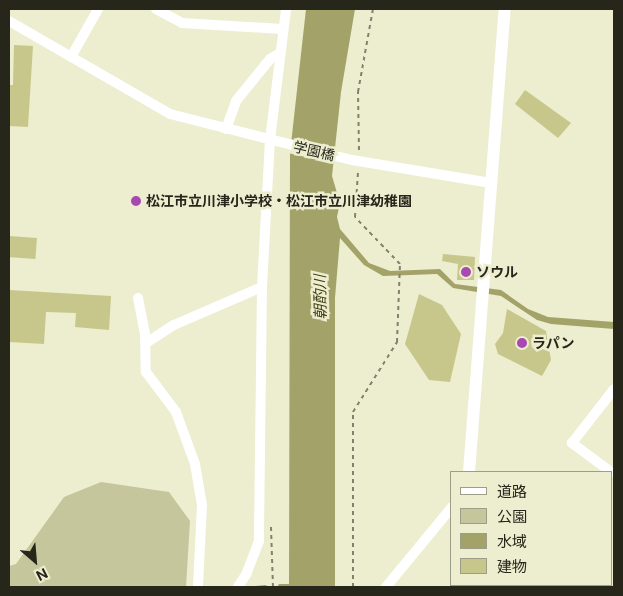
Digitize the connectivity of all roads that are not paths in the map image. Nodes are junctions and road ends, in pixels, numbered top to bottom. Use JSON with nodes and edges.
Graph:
{"nodes":[{"id":1,"x":98,"y":9,"type":"edge"},
{"id":2,"x":156,"y":9,"type":"edge"},
{"id":3,"x":286,"y":9,"type":"edge"},
{"id":4,"x":506,"y":9,"type":"edge"},
{"id":5,"x":9,"y":20,"type":"edge"},
{"id":6,"x":283,"y":29,"type":"junction"},
{"id":7,"x":280,"y":53,"type":"junction"},
{"id":8,"x":71,"y":58,"type":"junction"},
{"id":9,"x":226,"y":129,"type":"junction"},
{"id":10,"x":273,"y":141,"type":"junction"},
{"id":11,"x":491,"y":183,"type":"junction"},
{"id":12,"x":262,"y":287,"type":"junction"},
{"id":13,"x":138,"y":298,"type":"dead end"},
{"id":14,"x":146,"y":343,"type":"junction"},
{"id":15,"x":613,"y":394,"type":"edge"},
{"id":16,"x":469,"y":471,"type":"edge"},
{"id":17,"x":608,"y":471,"type":"edge"},
{"id":18,"x":450,"y":509,"type":"edge"},
{"id":19,"x":198,"y":587,"type":"edge"},
{"id":20,"x":238,"y":587,"type":"edge"},
{"id":21,"x":386,"y":587,"type":"edge"}],
"edges":[{"from":1,"to":8,"type":"street"},
{"from":2,"to":6,"type":"street"},
{"from":3,"to":6,"type":"street"},
{"from":4,"to":11,"type":"street"},
{"from":5,"to":8,"type":"street","name":"学園橋"},
{"from":6,"to":7,"type":"street"},
{"from":7,"to":9,"type":"street"},
{"from":7,"to":10,"type":"street"},
{"from":8,"to":9,"type":"street","name":"学園橋"},
{"from":9,"to":10,"type":"street","name":"学園橋"},
{"from":10,"to":11,"type":"street","name":"学園橋"},
{"from":10,"to":12,"type":"street"},
{"from":11,"to":16,"type":"street"},
{"from":12,"to":14,"type":"street"},
{"from":12,"to":20,"type":"street"},
{"from":13,"to":14,"type":"street"},
{"from":14,"to":19,"type":"street"},
{"from":15,"to":17,"type":"street"},
{"from":18,"to":21,"type":"street"}]}
